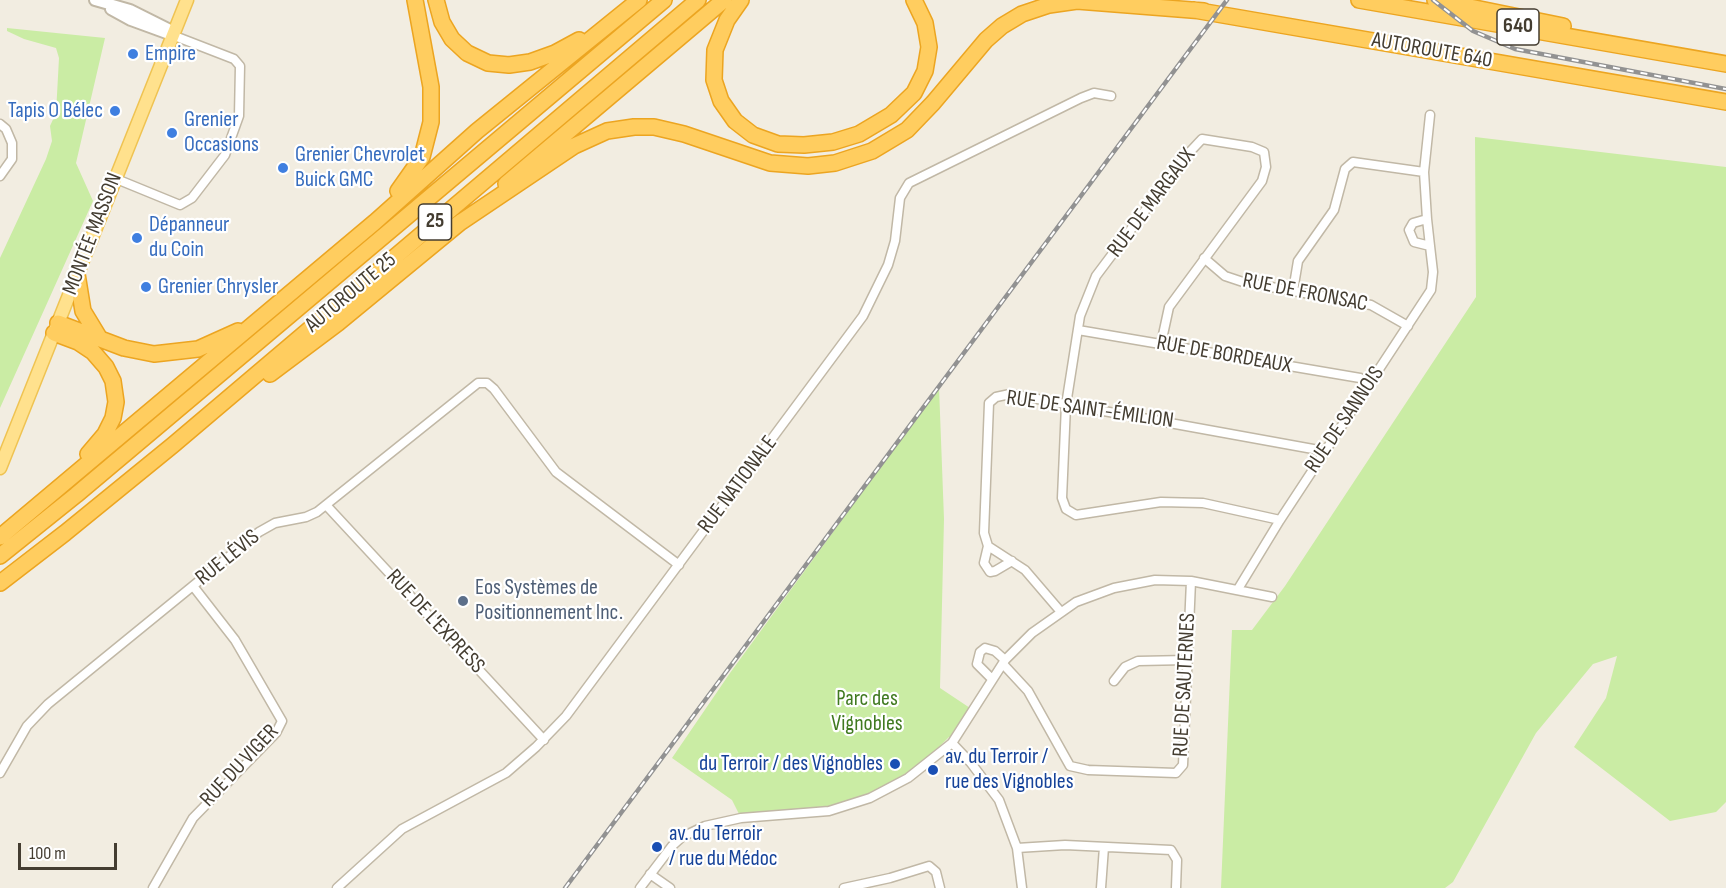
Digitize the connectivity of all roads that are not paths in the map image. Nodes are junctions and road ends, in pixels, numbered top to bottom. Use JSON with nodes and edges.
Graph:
{"nodes":[{"id":1,"x":187,"y":0,"type":"edge"},
{"id":2,"x":415,"y":0,"type":"edge"},
{"id":3,"x":436,"y":0,"type":"edge"},
{"id":4,"x":639,"y":0,"type":"edge"},
{"id":5,"x":664,"y":0,"type":"edge"},
{"id":6,"x":698,"y":0,"type":"edge"},
{"id":7,"x":724,"y":0,"type":"edge"},
{"id":8,"x":741,"y":0,"type":"edge"},
{"id":9,"x":914,"y":0,"type":"edge"},
{"id":10,"x":1138,"y":0,"type":"edge"},
{"id":11,"x":1359,"y":0,"type":"edge"},
{"id":12,"x":1436,"y":0,"type":"edge"},
{"id":13,"x":98,"y":1,"type":"edge"},
{"id":14,"x":1204,"y":11,"type":"junction"},
{"id":15,"x":617,"y":18,"type":"junction"},
{"id":16,"x":176,"y":35,"type":"junction"},
{"id":17,"x":1676,"y":55,"type":"junction"},
{"id":18,"x":1726,"y":64,"type":"edge"},
{"id":19,"x":554,"y":70,"type":"junction"},
{"id":20,"x":1112,"y":96,"type":"dead end"},
{"id":21,"x":1726,"y":102,"type":"edge"},
{"id":22,"x":1430,"y":115,"type":"dead end"},
{"id":23,"x":0,"y":124,"type":"edge"},
{"id":24,"x":1424,"y":172,"type":"junction"},
{"id":25,"x":0,"y":177,"type":"edge"},
{"id":26,"x":114,"y":178,"type":"junction"},
{"id":27,"x":1427,"y":219,"type":"junction"},
{"id":28,"x":375,"y":222,"type":"junction"},
{"id":29,"x":455,"y":226,"type":"junction"},
{"id":30,"x":1430,"y":246,"type":"junction"},
{"id":31,"x":1204,"y":258,"type":"junction"},
{"id":32,"x":353,"y":262,"type":"junction"},
{"id":33,"x":77,"y":274,"type":"junction"},
{"id":34,"x":1293,"y":291,"type":"junction"},
{"id":35,"x":257,"y":322,"type":"junction"},
{"id":36,"x":1408,"y":326,"type":"junction"},
{"id":37,"x":56,"y":328,"type":"junction"},
{"id":38,"x":1078,"y":330,"type":"junction"},
{"id":39,"x":100,"y":339,"type":"junction"},
{"id":40,"x":1161,"y":344,"type":"junction"},
{"id":41,"x":1368,"y":384,"type":"junction"},
{"id":42,"x":1066,"y":405,"type":"junction"},
{"id":43,"x":173,"y":445,"type":"junction"},
{"id":44,"x":1324,"y":451,"type":"junction"},
{"id":45,"x":0,"y":468,"type":"edge"},
{"id":46,"x":57,"y":491,"type":"junction"},
{"id":47,"x":326,"y":505,"type":"junction"},
{"id":48,"x":1280,"y":520,"type":"junction"},
{"id":49,"x":0,"y":537,"type":"edge"},
{"id":50,"x":988,"y":546,"type":"junction"},
{"id":51,"x":0,"y":556,"type":"edge"},
{"id":52,"x":1012,"y":561,"type":"junction"},
{"id":53,"x":679,"y":565,"type":"junction"},
{"id":54,"x":1191,"y":581,"type":"junction"},
{"id":55,"x":0,"y":583,"type":"edge"},
{"id":56,"x":193,"y":586,"type":"junction"},
{"id":57,"x":1238,"y":589,"type":"junction"},
{"id":58,"x":1272,"y":597,"type":"dead end"},
{"id":59,"x":1060,"y":612,"type":"junction"},
{"id":60,"x":1187,"y":660,"type":"junction"},
{"id":61,"x":1004,"y":662,"type":"junction"},
{"id":62,"x":992,"y":680,"type":"junction"},
{"id":63,"x":1114,"y":681,"type":"dead end"},
{"id":64,"x":544,"y":740,"type":"junction"},
{"id":65,"x":952,"y":743,"type":"junction"},
{"id":66,"x":0,"y":773,"type":"edge"},
{"id":67,"x":1104,"y":847,"type":"junction"},
{"id":68,"x":1017,"y":848,"type":"junction"},
{"id":69,"x":650,"y":874,"type":"junction"},
{"id":70,"x":153,"y":888,"type":"edge"},
{"id":71,"x":337,"y":888,"type":"edge"},
{"id":72,"x":640,"y":888,"type":"edge"},
{"id":73,"x":670,"y":888,"type":"edge"},
{"id":74,"x":844,"y":888,"type":"edge"},
{"id":75,"x":940,"y":888,"type":"edge"},
{"id":76,"x":1022,"y":888,"type":"edge"},
{"id":77,"x":1101,"y":888,"type":"edge"},
{"id":78,"x":1176,"y":888,"type":"edge"}],
"edges":[{"from":1,"to":16,"type":"main road","name":"MONTÉE MASSON"},
{"from":2,"to":28,"type":"highway"},
{"from":3,"to":15,"type":"highway"},
{"from":4,"to":15,"type":"highway"},
{"from":5,"to":32,"type":"highway","name":"AUTOROUTE 25","number":"25"},
{"from":6,"to":43,"type":"highway","name":"AUTOROUTE 25","number":"25"},
{"from":7,"to":29,"type":"highway"},
{"from":8,"to":9,"type":"highway"},
{"from":10,"to":14,"type":"highway","name":"AUTOROUTE 640","number":"640"},
{"from":11,"to":17,"type":"highway","name":"AUTOROUTE 640","number":"640"},
{"from":12,"to":17,"type":"highway"},
{"from":13,"to":16,"type":"street"},
{"from":14,"to":21,"type":"highway","name":"AUTOROUTE 640","number":"640"},
{"from":14,"to":29,"type":"highway"},
{"from":15,"to":19,"type":"highway"},
{"from":16,"to":26,"type":"main road","name":"MONTÉE MASSON"},
{"from":16,"to":26,"type":"street"},
{"from":17,"to":18,"type":"highway","name":"AUTOROUTE 640","number":"640"},
{"from":19,"to":28,"type":"highway"},
{"from":19,"to":32,"type":"highway"},
{"from":20,"to":53,"type":"street","name":"RUE NATIONALE"},
{"from":22,"to":24,"type":"street","name":"RUE DE SANNOIS"},
{"from":23,"to":25,"type":"street"},
{"from":24,"to":27,"type":"street","name":"RUE DE SANNOIS"},
{"from":24,"to":34,"type":"street"},
{"from":26,"to":33,"type":"main road","name":"MONTÉE MASSON"},
{"from":27,"to":30,"type":"street","name":"RUE DE SANNOIS"},
{"from":27,"to":30,"type":"street"},
{"from":28,"to":35,"type":"highway"},
{"from":29,"to":43,"type":"highway"},
{"from":30,"to":36,"type":"street","name":"RUE DE SANNOIS"},
{"from":31,"to":34,"type":"street","name":"RUE DE FRONSAC"},
{"from":31,"to":38,"type":"street","name":"RUE DE MARGAUX"},
{"from":31,"to":40,"type":"street","name":"RUE DE MARGAUX"},
{"from":32,"to":51,"type":"highway","name":"AUTOROUTE 25","number":"25"},
{"from":33,"to":37,"type":"main road","name":"MONTÉE MASSON"},
{"from":33,"to":39,"type":"highway"},
{"from":34,"to":36,"type":"street","name":"RUE DE FRONSAC"},
{"from":35,"to":39,"type":"highway"},
{"from":35,"to":46,"type":"highway"},
{"from":36,"to":41,"type":"street","name":"RUE DE SANNOIS"},
{"from":37,"to":39,"type":"highway"},
{"from":37,"to":45,"type":"main road","name":"MONTÉE MASSON"},
{"from":37,"to":46,"type":"highway"},
{"from":38,"to":40,"type":"street","name":"RUE DE BORDEAUX"},
{"from":38,"to":42,"type":"street","name":"RUE DE MARGAUX"},
{"from":40,"to":41,"type":"street","name":"RUE DE BORDEAUX"},
{"from":41,"to":44,"type":"street","name":"RUE DE SANNOIS"},
{"from":42,"to":44,"type":"street","name":"RUE DE SAINT-ÉMILION"},
{"from":42,"to":48,"type":"street","name":"RUE DE MARGAUX"},
{"from":42,"to":50,"type":"street","name":"RUE DE SAINT-ÉMILION"},
{"from":43,"to":55,"type":"highway","name":"AUTOROUTE 25","number":"25"},
{"from":44,"to":48,"type":"street","name":"RUE DE SANNOIS"},
{"from":46,"to":49,"type":"highway"},
{"from":47,"to":53,"type":"street","name":"RUE LÉVIS"},
{"from":47,"to":56,"type":"street","name":"RUE LÉVIS"},
{"from":47,"to":64,"type":"street","name":"RUE DE L'EXPRESS"},
{"from":48,"to":57,"type":"street","name":"RUE DE SANNOIS"},
{"from":50,"to":52,"type":"street"},
{"from":50,"to":52,"type":"street"},
{"from":52,"to":59,"type":"street"},
{"from":53,"to":64,"type":"street","name":"RUE NATIONALE"},
{"from":54,"to":57,"type":"street"},
{"from":54,"to":59,"type":"street"},
{"from":54,"to":60,"type":"street","name":"RUE DE SAUTERNES"},
{"from":56,"to":66,"type":"street","name":"RUE LÉVIS"},
{"from":56,"to":70,"type":"street","name":"RUE DU VIGER"},
{"from":57,"to":58,"type":"street"},
{"from":59,"to":61,"type":"street"},
{"from":60,"to":61,"type":"street","name":"RUE DE SAUTERNES"},
{"from":60,"to":63,"type":"street"},
{"from":61,"to":62,"type":"street"},
{"from":61,"to":62,"type":"street"},
{"from":62,"to":65,"type":"street"},
{"from":64,"to":71,"type":"street","name":"RUE NATIONALE"},
{"from":65,"to":68,"type":"street"},
{"from":65,"to":69,"type":"street"},
{"from":67,"to":68,"type":"street"},
{"from":67,"to":77,"type":"street"},
{"from":67,"to":78,"type":"street"},
{"from":68,"to":76,"type":"street"},
{"from":69,"to":72,"type":"street"},
{"from":69,"to":73,"type":"street"},
{"from":74,"to":75,"type":"street"}]}
